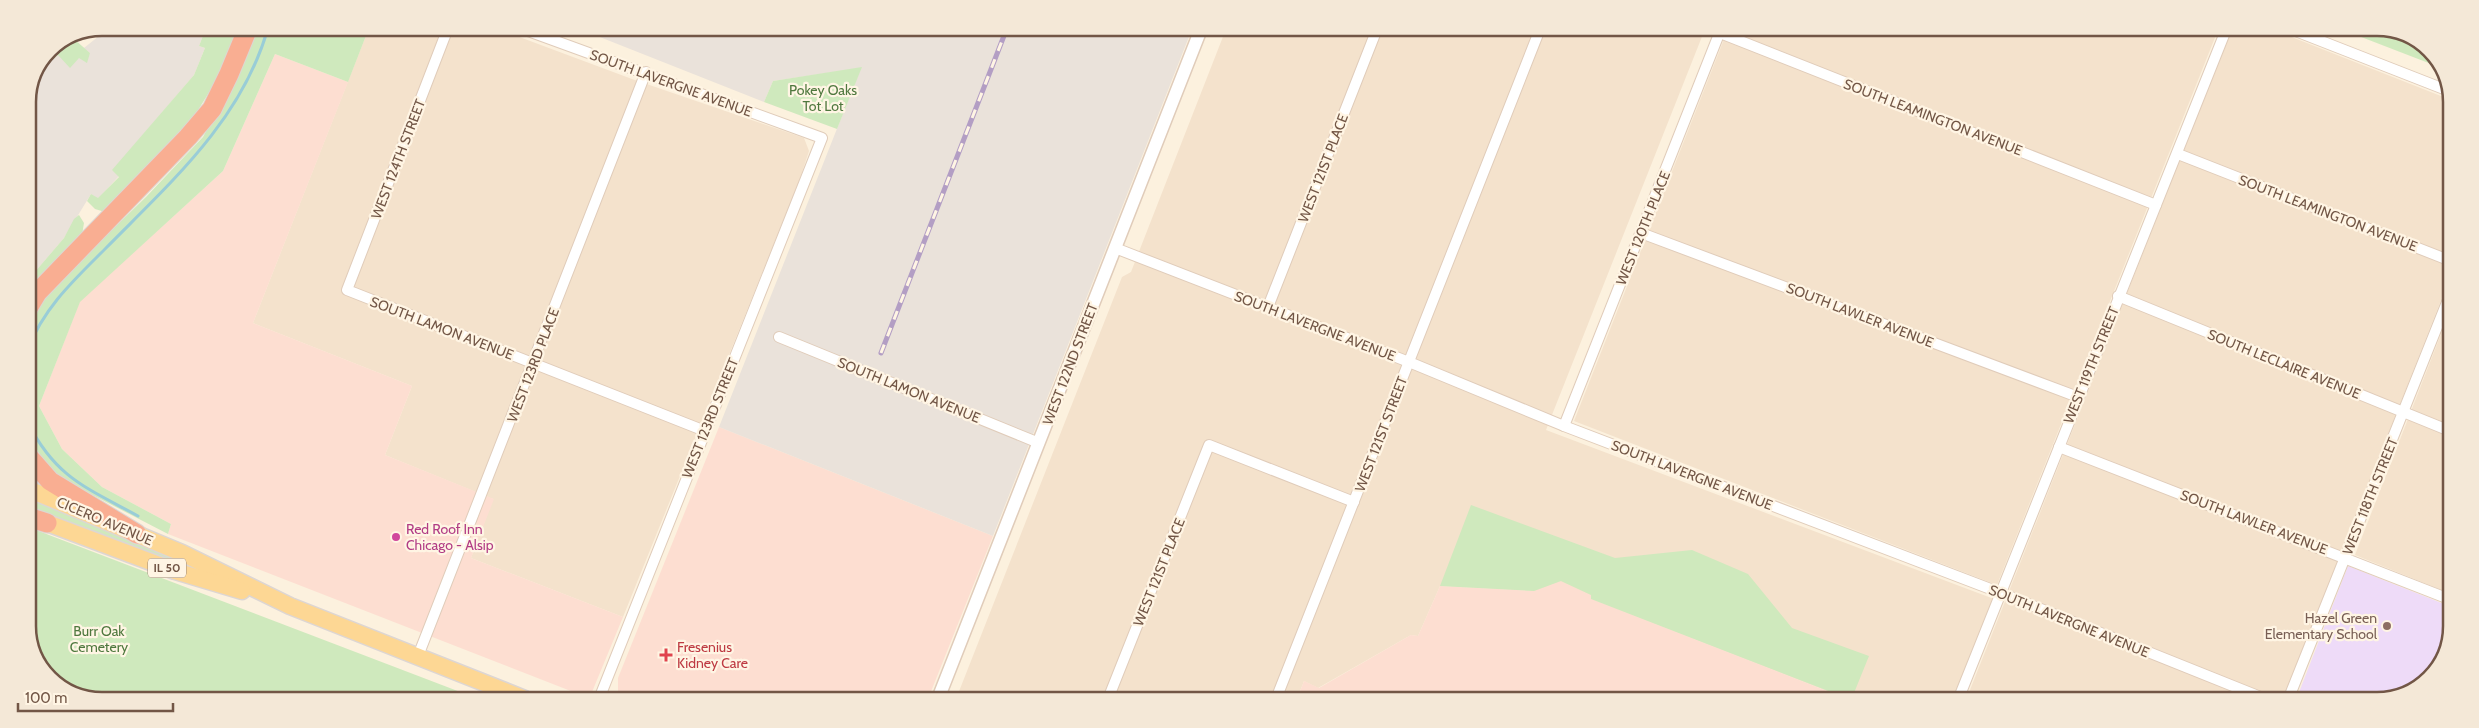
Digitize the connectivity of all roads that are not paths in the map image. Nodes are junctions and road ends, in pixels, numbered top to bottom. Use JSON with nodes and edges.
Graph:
{"nodes":[{"id":1,"x":245,"y":36,"type":"edge"},
{"id":2,"x":445,"y":36,"type":"edge"},
{"id":3,"x":543,"y":36,"type":"edge"},
{"id":4,"x":1198,"y":36,"type":"edge"},
{"id":5,"x":1374,"y":36,"type":"edge"},
{"id":6,"x":1537,"y":36,"type":"edge"},
{"id":7,"x":1715,"y":36,"type":"edge"},
{"id":8,"x":1730,"y":36,"type":"edge"},
{"id":9,"x":2224,"y":36,"type":"edge"},
{"id":10,"x":2308,"y":36,"type":"edge"},
{"id":11,"x":646,"y":72,"type":"junction"},
{"id":12,"x":2441,"y":88,"type":"edge"},
{"id":13,"x":822,"y":138,"type":"joint"},
{"id":14,"x":2178,"y":154,"type":"junction"},
{"id":15,"x":2156,"y":205,"type":"junction"},
{"id":16,"x":1641,"y":232,"type":"junction"},
{"id":17,"x":1115,"y":248,"type":"junction"},
{"id":18,"x":2443,"y":258,"type":"edge"},
{"id":19,"x":347,"y":290,"type":"joint"},
{"id":20,"x":36,"y":296,"type":"edge"},
{"id":21,"x":2118,"y":296,"type":"junction"},
{"id":22,"x":1268,"y":307,"type":"junction"},
{"id":23,"x":2443,"y":310,"type":"edge"},
{"id":24,"x":779,"y":337,"type":"dead end"},
{"id":25,"x":1409,"y":362,"type":"junction"},
{"id":26,"x":534,"y":364,"type":"junction"},
{"id":27,"x":2078,"y":397,"type":"junction"},
{"id":28,"x":2404,"y":413,"type":"junction"},
{"id":29,"x":1564,"y":426,"type":"junction"},
{"id":30,"x":2443,"y":428,"type":"edge"},
{"id":31,"x":706,"y":431,"type":"junction"},
{"id":32,"x":1039,"y":443,"type":"junction"},
{"id":33,"x":2059,"y":447,"type":"junction"},
{"id":34,"x":36,"y":465,"type":"edge"},
{"id":35,"x":36,"y":492,"type":"edge"},
{"id":36,"x":1354,"y":502,"type":"junction"},
{"id":37,"x":36,"y":519,"type":"edge"},
{"id":38,"x":47,"y":523,"type":"joint"},
{"id":39,"x":136,"y":534,"type":"junction"},
{"id":40,"x":2346,"y":557,"type":"junction"},
{"id":41,"x":2001,"y":593,"type":"junction"},
{"id":42,"x":2443,"y":597,"type":"edge"},
{"id":43,"x":290,"y":606,"type":"junction"},
{"id":44,"x":418,"y":656,"type":"junction"},
{"id":45,"x":510,"y":692,"type":"edge"},
{"id":46,"x":602,"y":692,"type":"edge"},
{"id":47,"x":941,"y":692,"type":"edge"},
{"id":48,"x":1111,"y":692,"type":"edge"},
{"id":49,"x":1279,"y":692,"type":"edge"},
{"id":50,"x":1961,"y":692,"type":"edge"},
{"id":51,"x":2248,"y":692,"type":"edge"},
{"id":52,"x":2291,"y":692,"type":"edge"}],
"edges":[{"from":1,"to":20,"type":"highway"},
{"from":2,"to":19,"type":"street","name":"WEST 124TH STREET"},
{"from":3,"to":11,"type":"street","name":"SOUTH LAVERGNE AVENUE"},
{"from":4,"to":17,"type":"street","name":"WEST 122ND STREET"},
{"from":5,"to":22,"type":"street","name":"WEST 121ST PLACE"},
{"from":6,"to":25,"type":"street","name":"WEST 121ST STREET"},
{"from":7,"to":16,"type":"street","name":"WEST 120TH PLACE"},
{"from":8,"to":15,"type":"street","name":"SOUTH LEAMINGTON AVENUE"},
{"from":9,"to":14,"type":"street","name":"WEST 119TH STREET"},
{"from":10,"to":12,"type":"street"},
{"from":11,"to":13,"type":"street","name":"SOUTH LAVERGNE AVENUE"},
{"from":11,"to":26,"type":"street","name":"WEST 123RD PLACE"},
{"from":13,"to":31,"type":"street","name":"WEST 123RD STREET"},
{"from":14,"to":15,"type":"street","name":"WEST 119TH STREET"},
{"from":14,"to":18,"type":"street","name":"SOUTH LEAMINGTON AVENUE"},
{"from":15,"to":21,"type":"street","name":"WEST 119TH STREET"},
{"from":16,"to":27,"type":"street","name":"SOUTH LAWLER AVENUE"},
{"from":16,"to":29,"type":"street","name":"WEST 120TH PLACE"},
{"from":17,"to":22,"type":"street","name":"SOUTH LAVERGNE AVENUE"},
{"from":17,"to":32,"type":"street","name":"WEST 122ND STREET"},
{"from":19,"to":26,"type":"street","name":"SOUTH LAMON AVENUE"},
{"from":21,"to":27,"type":"street","name":"WEST 119TH STREET"},
{"from":21,"to":28,"type":"street","name":"SOUTH LECLAIRE AVENUE"},
{"from":22,"to":25,"type":"street","name":"SOUTH LAVERGNE AVENUE"},
{"from":23,"to":28,"type":"street","name":"WEST 118TH STREET"},
{"from":24,"to":32,"type":"street","name":"SOUTH LAMON AVENUE"},
{"from":25,"to":29,"type":"street","name":"SOUTH LAVERGNE AVENUE"},
{"from":25,"to":36,"type":"street","name":"WEST 121ST STREET"},
{"from":26,"to":31,"type":"street","name":"SOUTH LAMON AVENUE"},
{"from":26,"to":44,"type":"street","name":"WEST 123RD PLACE"},
{"from":27,"to":33,"type":"street","name":"WEST 119TH STREET"},
{"from":28,"to":30,"type":"street","name":"SOUTH LECLAIRE AVENUE"},
{"from":28,"to":40,"type":"street","name":"WEST 118TH STREET"},
{"from":29,"to":41,"type":"street","name":"SOUTH LAVERGNE AVENUE"},
{"from":31,"to":46,"type":"street","name":"WEST 123RD STREET"},
{"from":32,"to":47,"type":"street","name":"WEST 122ND STREET"},
{"from":33,"to":40,"type":"street","name":"SOUTH LAWLER AVENUE"},
{"from":33,"to":41,"type":"street","name":"WEST 119TH STREET"},
{"from":34,"to":39,"type":"highway"},
{"from":35,"to":39,"type":"main road","name":"CICERO AVENUE","number":"IL 50"},
{"from":36,"to":48,"type":"street","name":"WEST 121ST PLACE"},
{"from":36,"to":49,"type":"street","name":"WEST 121ST STREET"},
{"from":37,"to":38,"type":"highway"},
{"from":38,"to":43,"type":"main road","name":"CICERO AVENUE","number":"IL 50"},
{"from":39,"to":43,"type":"main road","name":"CICERO AVENUE","number":"IL 50"},
{"from":40,"to":42,"type":"street","name":"SOUTH LAWLER AVENUE"},
{"from":40,"to":52,"type":"street","name":"WEST 118TH STREET"},
{"from":41,"to":50,"type":"street","name":"WEST 119TH STREET"},
{"from":41,"to":51,"type":"street","name":"SOUTH LAVERGNE AVENUE"},
{"from":43,"to":44,"type":"main road","name":"CICERO AVENUE","number":"IL 50"},
{"from":44,"to":45,"type":"main road","name":"CICERO AVENUE","number":"IL 50"}]}
